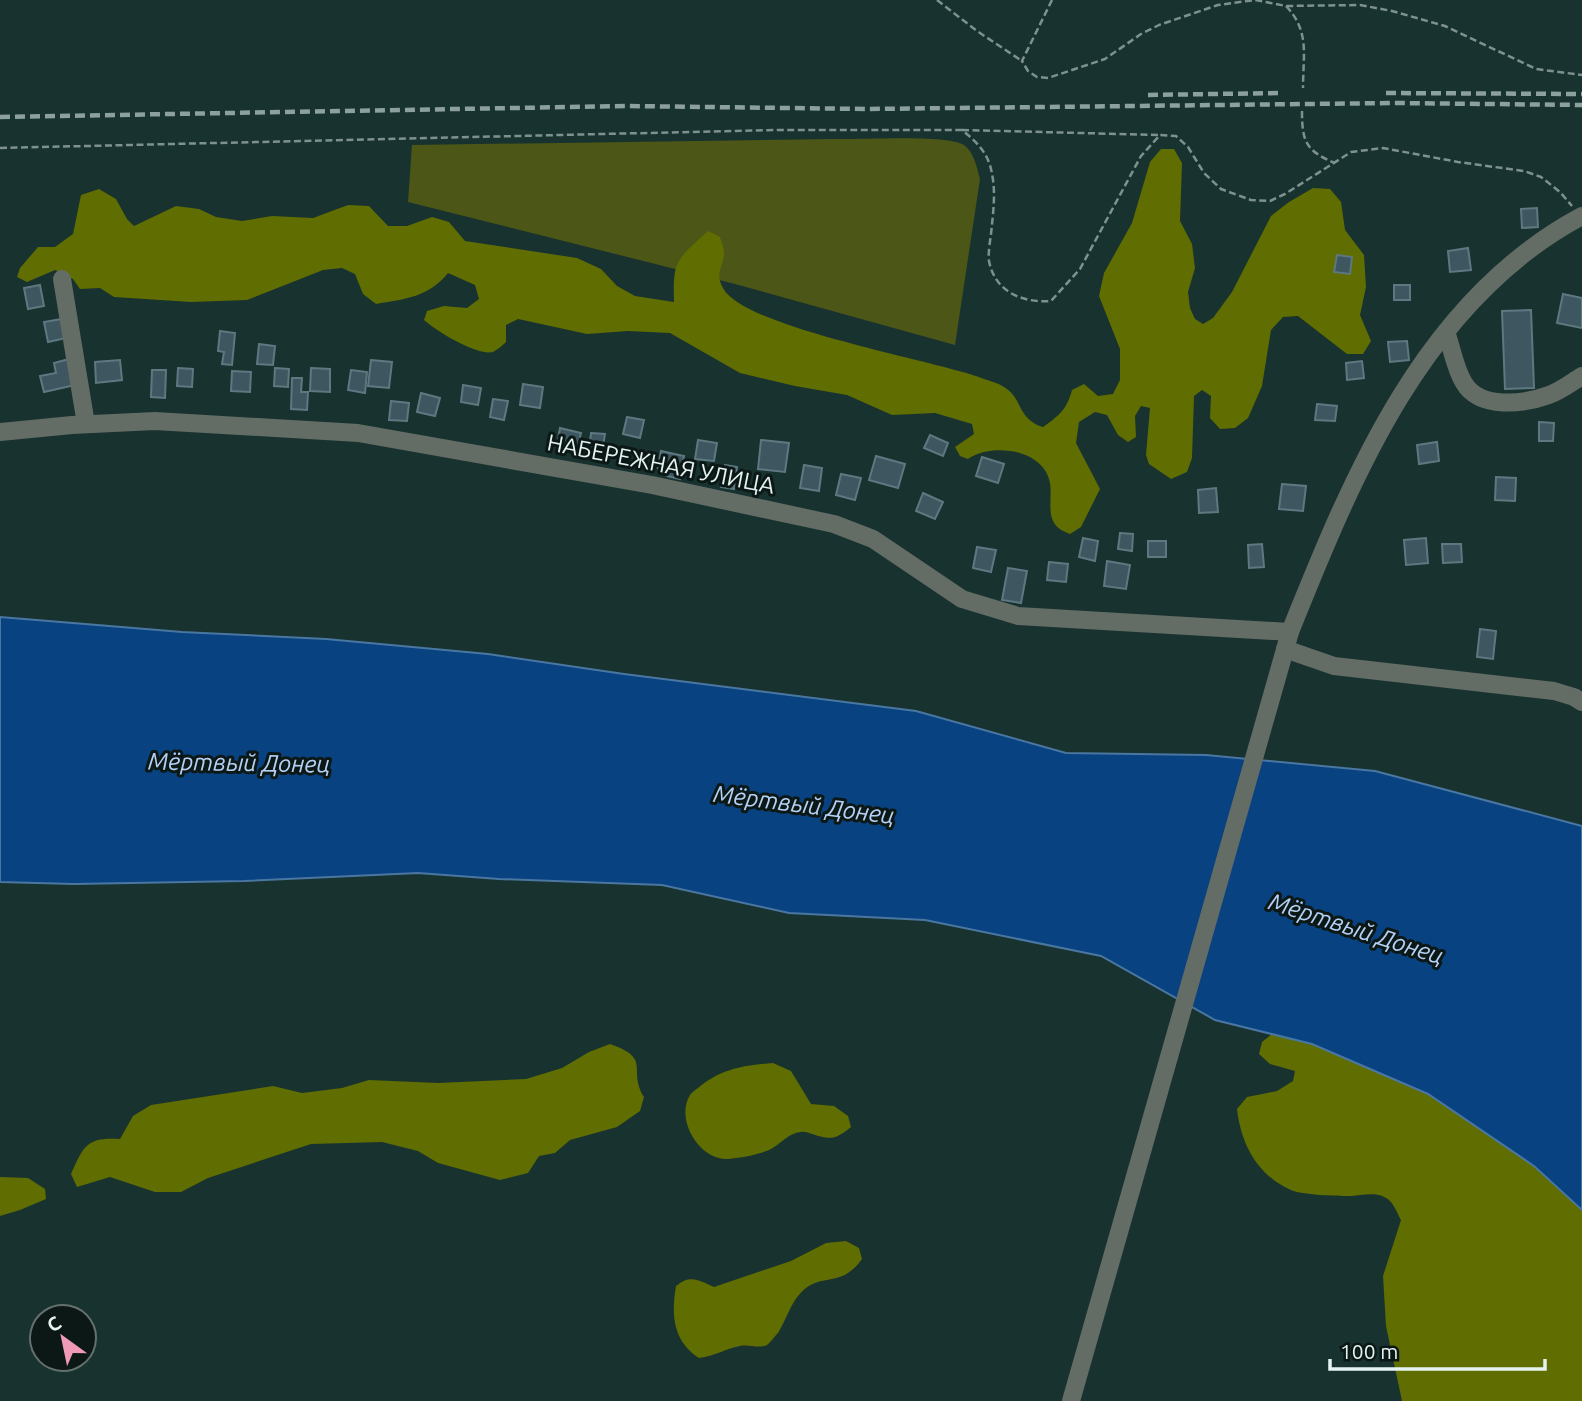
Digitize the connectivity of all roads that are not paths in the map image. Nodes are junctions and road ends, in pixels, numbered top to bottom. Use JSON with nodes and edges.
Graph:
{"nodes":[{"id":1,"x":1581,"y":216,"type":"edge"},
{"id":2,"x":62,"y":279,"type":"dead end"},
{"id":3,"x":1446,"y":332,"type":"junction"},
{"id":4,"x":1582,"y":376,"type":"edge"},
{"id":5,"x":86,"y":424,"type":"junction"},
{"id":6,"x":0,"y":432,"type":"edge"},
{"id":7,"x":1288,"y":641,"type":"junction"},
{"id":8,"x":1582,"y":702,"type":"edge"},
{"id":9,"x":1071,"y":1401,"type":"edge"}],
"edges":[{"from":1,"to":3,"type":"street"},
{"from":2,"to":5,"type":"street"},
{"from":3,"to":4,"type":"street"},
{"from":3,"to":7,"type":"street"},
{"from":5,"to":6,"type":"street","name":"НАБЕРЕЖНАЯ УЛИЦА"},
{"from":5,"to":7,"type":"street","name":"НАБЕРЕЖНАЯ УЛИЦА"},
{"from":7,"to":8,"type":"street","name":"НАБЕРЕЖНАЯ УЛИЦА"},
{"from":7,"to":9,"type":"street"}]}
